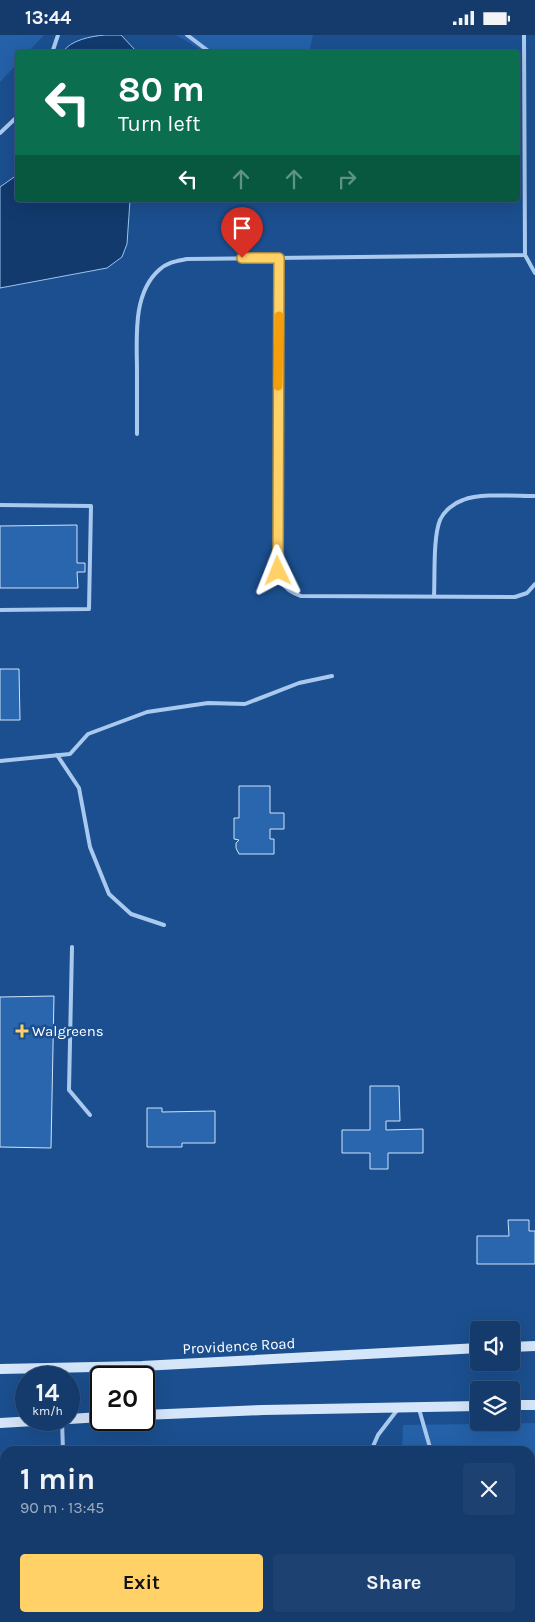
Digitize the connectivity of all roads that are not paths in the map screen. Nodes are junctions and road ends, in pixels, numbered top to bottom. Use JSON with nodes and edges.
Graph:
{"nodes":[{"id":1,"x":58,"y":35,"type":"edge"},
{"id":2,"x":187,"y":35,"type":"edge"},
{"id":3,"x":524,"y":35,"type":"edge"},
{"id":4,"x":53,"y":50,"type":"edge"},
{"id":5,"x":207,"y":50,"type":"edge"},
{"id":6,"x":15,"y":118,"type":"edge"},
{"id":7,"x":0,"y":133,"type":"edge"},
{"id":8,"x":525,"y":255,"type":"junction"},
{"id":9,"x":279,"y":258,"type":"junction"},
{"id":10,"x":535,"y":273,"type":"edge"},
{"id":11,"x":137,"y":433,"type":"dead end"},
{"id":12,"x":535,"y":496,"type":"edge"},
{"id":13,"x":0,"y":505,"type":"edge"},
{"id":14,"x":535,"y":585,"type":"edge"},
{"id":15,"x":434,"y":596,"type":"junction"},
{"id":16,"x":0,"y":610,"type":"edge"},
{"id":17,"x":332,"y":676,"type":"dead end"},
{"id":18,"x":57,"y":755,"type":"junction"},
{"id":19,"x":0,"y":761,"type":"edge"},
{"id":20,"x":164,"y":925,"type":"dead end"},
{"id":21,"x":72,"y":947,"type":"dead end"},
{"id":22,"x":90,"y":1115,"type":"dead end"},
{"id":23,"x":535,"y":1346,"type":"edge"},
{"id":24,"x":520,"y":1347,"type":"edge"},
{"id":25,"x":470,"y":1348,"type":"edge"},
{"id":26,"x":0,"y":1369,"type":"edge"},
{"id":27,"x":520,"y":1405,"type":"edge"},
{"id":28,"x":535,"y":1405,"type":"edge"},
{"id":29,"x":470,"y":1406,"type":"edge"},
{"id":30,"x":400,"y":1407,"type":"junction"},
{"id":31,"x":418,"y":1407,"type":"junction"},
{"id":32,"x":155,"y":1415,"type":"edge"},
{"id":33,"x":15,"y":1422,"type":"edge"},
{"id":34,"x":0,"y":1423,"type":"edge"},
{"id":35,"x":62,"y":1431,"type":"edge"},
{"id":36,"x":63,"y":1446,"type":"edge"},
{"id":37,"x":373,"y":1446,"type":"edge"},
{"id":38,"x":430,"y":1446,"type":"edge"}],
"edges":[{"from":1,"to":4,"type":"lane"},
{"from":2,"to":5,"type":"lane"},
{"from":3,"to":8,"type":"lane"},
{"from":6,"to":7,"type":"lane"},
{"from":8,"to":9,"type":"lane"},
{"from":8,"to":10,"type":"lane"},
{"from":9,"to":11,"type":"lane"},
{"from":9,"to":15,"type":"lane"},
{"from":12,"to":15,"type":"lane"},
{"from":13,"to":16,"type":"lane"},
{"from":14,"to":15,"type":"lane"},
{"from":17,"to":18,"type":"lane"},
{"from":18,"to":19,"type":"lane"},
{"from":18,"to":20,"type":"lane"},
{"from":21,"to":22,"type":"lane"},
{"from":23,"to":24,"type":"main road"},
{"from":25,"to":26,"type":"main road","name":"Providence Road"},
{"from":27,"to":28,"type":"main road"},
{"from":29,"to":31,"type":"main road"},
{"from":30,"to":31,"type":"main road"},
{"from":30,"to":32,"type":"main road"},
{"from":30,"to":37,"type":"lane"},
{"from":31,"to":38,"type":"lane"},
{"from":33,"to":34,"type":"main road"},
{"from":35,"to":36,"type":"lane"}]}
